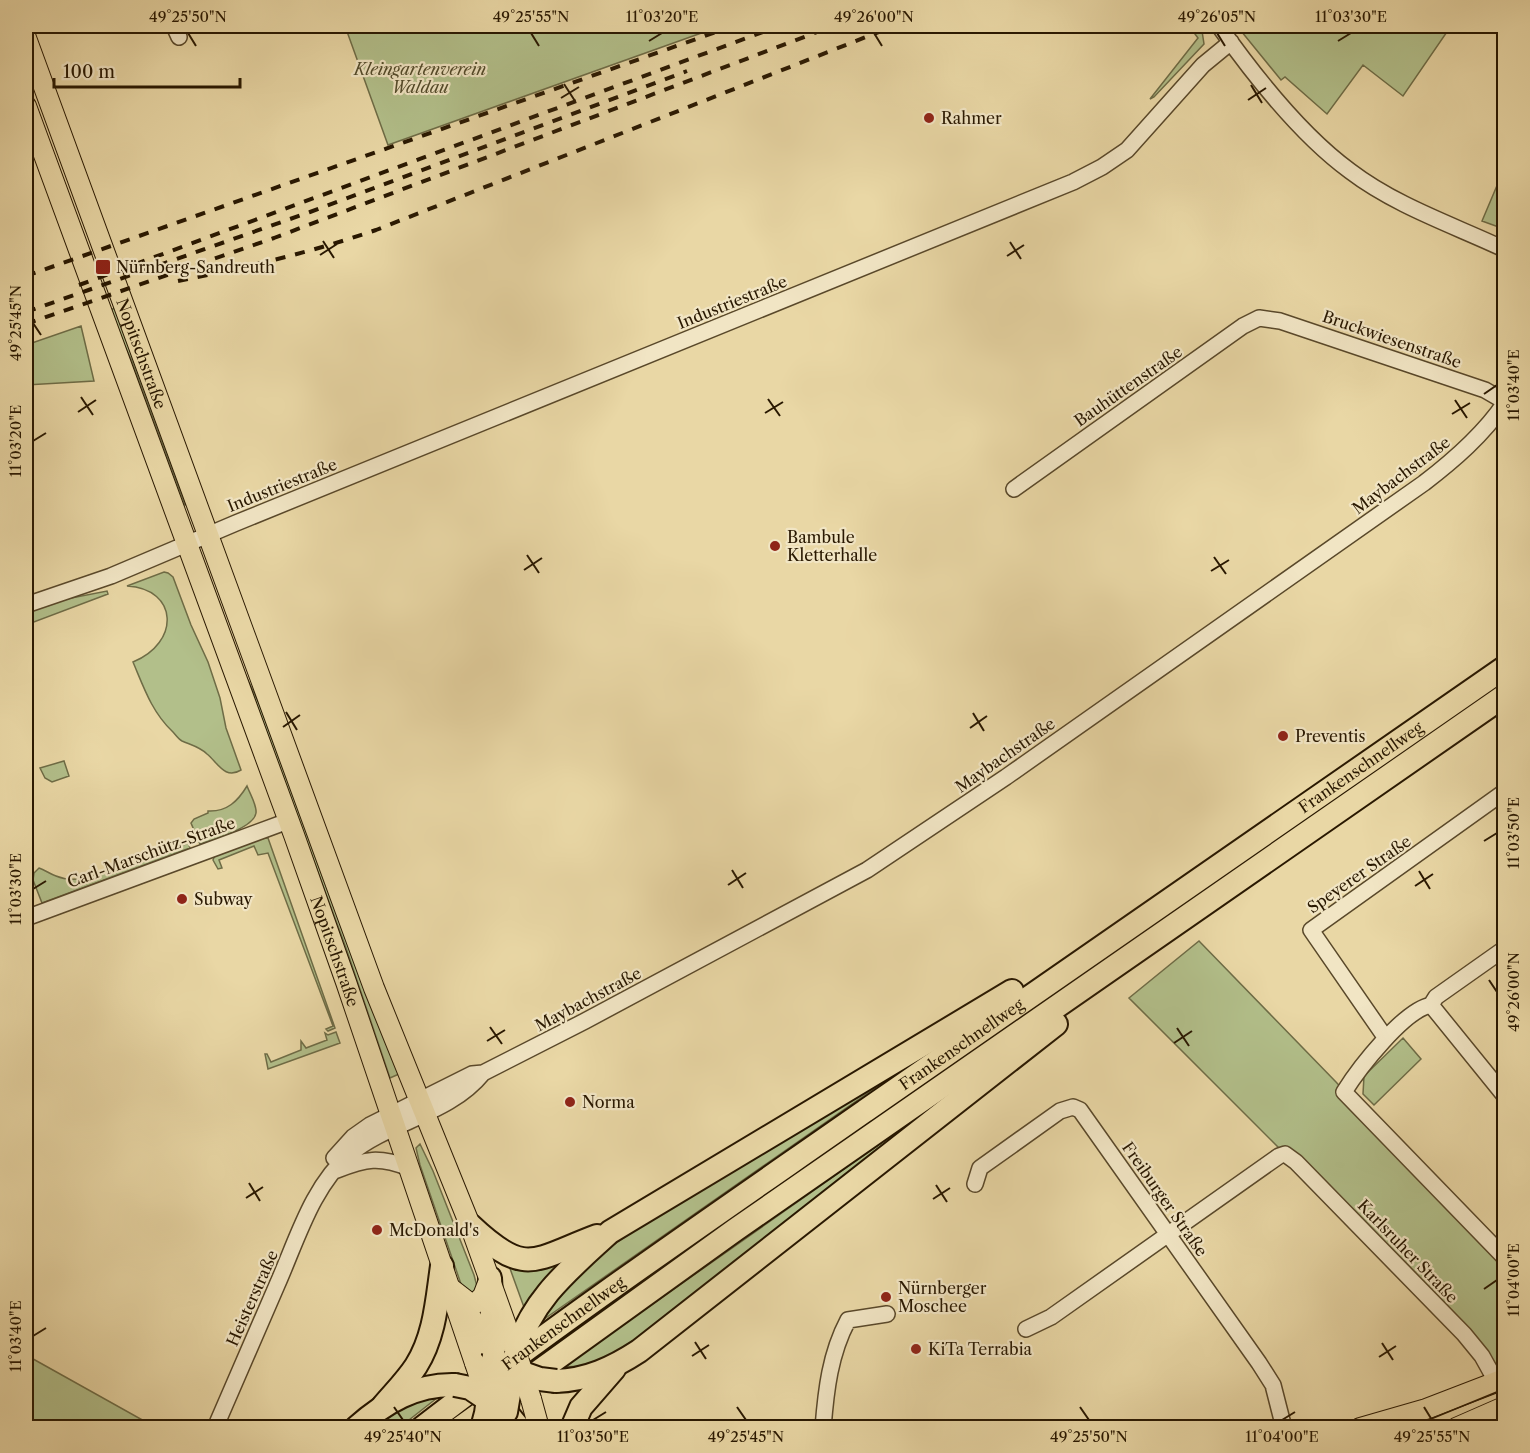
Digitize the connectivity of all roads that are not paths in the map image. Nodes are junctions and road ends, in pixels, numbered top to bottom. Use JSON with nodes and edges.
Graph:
{"nodes":[{"id":1,"x":1219,"y":26,"type":"edge"},
{"id":2,"x":26,"y":38,"type":"edge"},
{"id":3,"x":1231,"y":42,"type":"junction"},
{"id":4,"x":26,"y":106,"type":"edge"},
{"id":5,"x":1504,"y":249,"type":"edge"},
{"id":6,"x":1265,"y":318,"type":"joint"},
{"id":7,"x":1504,"y":402,"type":"edge"},
{"id":8,"x":1014,"y":489,"type":"dead end"},
{"id":9,"x":208,"y":535,"type":"junction"},
{"id":10,"x":187,"y":544,"type":"junction"},
{"id":11,"x":26,"y":605,"type":"edge"},
{"id":12,"x":250,"y":650,"type":"junction"},
{"id":13,"x":227,"y":653,"type":"junction"},
{"id":14,"x":1504,"y":668,"type":"edge"},
{"id":15,"x":1504,"y":696,"type":"edge"},
{"id":16,"x":1504,"y":792,"type":"edge"},
{"id":17,"x":288,"y":820,"type":"junction"},
{"id":18,"x":1164,"y":903,"type":"junction"},
{"id":19,"x":1186,"y":916,"type":"junction"},
{"id":20,"x":26,"y":918,"type":"edge"},
{"id":21,"x":1504,"y":949,"type":"edge"},
{"id":22,"x":1431,"y":1005,"type":"junction"},
{"id":23,"x":1385,"y":1037,"type":"junction"},
{"id":24,"x":1504,"y":1095,"type":"edge"},
{"id":25,"x":421,"y":1107,"type":"junction"},
{"id":26,"x":393,"y":1121,"type":"junction"},
{"id":27,"x":409,"y":1168,"type":"junction"},
{"id":28,"x":328,"y":1177,"type":"junction"},
{"id":29,"x":975,"y":1184,"type":"dead end"},
{"id":30,"x":470,"y":1225,"type":"junction"},
{"id":31,"x":610,"y":1232,"type":"junction"},
{"id":32,"x":1167,"y":1236,"type":"junction"},
{"id":33,"x":1504,"y":1257,"type":"edge"},
{"id":34,"x":490,"y":1278,"type":"junction"},
{"id":35,"x":448,"y":1285,"type":"junction"},
{"id":36,"x":887,"y":1314,"type":"dead end"},
{"id":37,"x":1026,"y":1329,"type":"dead end"},
{"id":38,"x":505,"y":1353,"type":"junction"},
{"id":39,"x":619,"y":1364,"type":"junction"},
{"id":40,"x":1501,"y":1381,"type":"edge"},
{"id":41,"x":383,"y":1406,"type":"junction"},
{"id":42,"x":1504,"y":1407,"type":"edge"},
{"id":43,"x":500,"y":1420,"type":"edge"},
{"id":44,"x":215,"y":1428,"type":"edge"},
{"id":45,"x":356,"y":1428,"type":"edge"},
{"id":46,"x":422,"y":1428,"type":"edge"},
{"id":47,"x":460,"y":1428,"type":"edge"},
{"id":48,"x":539,"y":1428,"type":"edge"},
{"id":49,"x":572,"y":1428,"type":"edge"},
{"id":50,"x":823,"y":1428,"type":"edge"},
{"id":51,"x":1284,"y":1428,"type":"edge"},
{"id":52,"x":1360,"y":1428,"type":"edge"},
{"id":53,"x":1456,"y":1428,"type":"edge"}],
"edges":[{"from":1,"to":3,"type":"street"},
{"from":2,"to":9,"type":"main road","name":"Nopitschstraße"},
{"from":3,"to":5,"type":"street"},
{"from":3,"to":9,"type":"street","name":"Industriestraße"},
{"from":4,"to":10,"type":"main road","name":"Nopitschstraße"},
{"from":6,"to":7,"type":"street","name":"Bruckwiesenstraße"},
{"from":6,"to":8,"type":"street","name":"Bauhüttenstraße"},
{"from":7,"to":25,"type":"street","name":"Maybachstraße"},
{"from":9,"to":10,"type":"street"},
{"from":9,"to":12,"type":"main road","name":"Nopitschstraße"},
{"from":10,"to":11,"type":"street"},
{"from":10,"to":13,"type":"main road","name":"Nopitschstraße"},
{"from":12,"to":13,"type":"main road"},
{"from":12,"to":25,"type":"main road","name":"Nopitschstraße"},
{"from":13,"to":17,"type":"main road","name":"Nopitschstraße"},
{"from":14,"to":18,"type":"highway","name":"Frankenschnellweg"},
{"from":15,"to":19,"type":"highway","name":"Frankenschnellweg"},
{"from":16,"to":23,"type":"street","name":"Speyerer Straße"},
{"from":17,"to":20,"type":"street","name":"Carl-Marschütz-Straße"},
{"from":17,"to":26,"type":"main road","name":"Nopitschstraße"},
{"from":18,"to":31,"type":"highway"},
{"from":18,"to":46,"type":"highway","name":"Frankenschnellweg"},
{"from":19,"to":39,"type":"highway"},
{"from":19,"to":47,"type":"highway","name":"Frankenschnellweg"},
{"from":21,"to":22,"type":"street"},
{"from":22,"to":23,"type":"street"},
{"from":22,"to":24,"type":"street"},
{"from":23,"to":33,"type":"street"},
{"from":25,"to":26,"type":"street","name":"Heisterstraße"},
{"from":25,"to":30,"type":"main road","name":"Nopitschstraße"},
{"from":26,"to":27,"type":"main road","name":"Nopitschstraße"},
{"from":26,"to":28,"type":"street","name":"Heisterstraße"},
{"from":27,"to":28,"type":"street"},
{"from":27,"to":35,"type":"main road","name":"Nopitschstraße"},
{"from":28,"to":44,"type":"street","name":"Heisterstraße"},
{"from":29,"to":32,"type":"street","name":"Freiburger Straße"},
{"from":30,"to":31,"type":"highway"},
{"from":30,"to":34,"type":"main road","name":"Nopitschstraße"},
{"from":31,"to":38,"type":"highway"},
{"from":32,"to":37,"type":"street"},
{"from":32,"to":40,"type":"street","name":"Karlsruher Straße"},
{"from":32,"to":51,"type":"street","name":"Freiburger Straße"},
{"from":34,"to":35,"type":"main road"},
{"from":34,"to":38,"type":"highway"},
{"from":35,"to":38,"type":"highway"},
{"from":35,"to":41,"type":"highway"},
{"from":36,"to":50,"type":"street"},
{"from":38,"to":39,"type":"highway","bridge":true},
{"from":38,"to":43,"type":"highway","bridge":true},
{"from":38,"to":43,"type":"main road","bridge":true},
{"from":38,"to":48,"type":"main road","bridge":true},
{"from":39,"to":49,"type":"highway"},
{"from":40,"to":52,"type":"main road"},
{"from":41,"to":43,"type":"highway","bridge":true},
{"from":41,"to":45,"type":"highway"},
{"from":42,"to":53,"type":"main road"}]}
